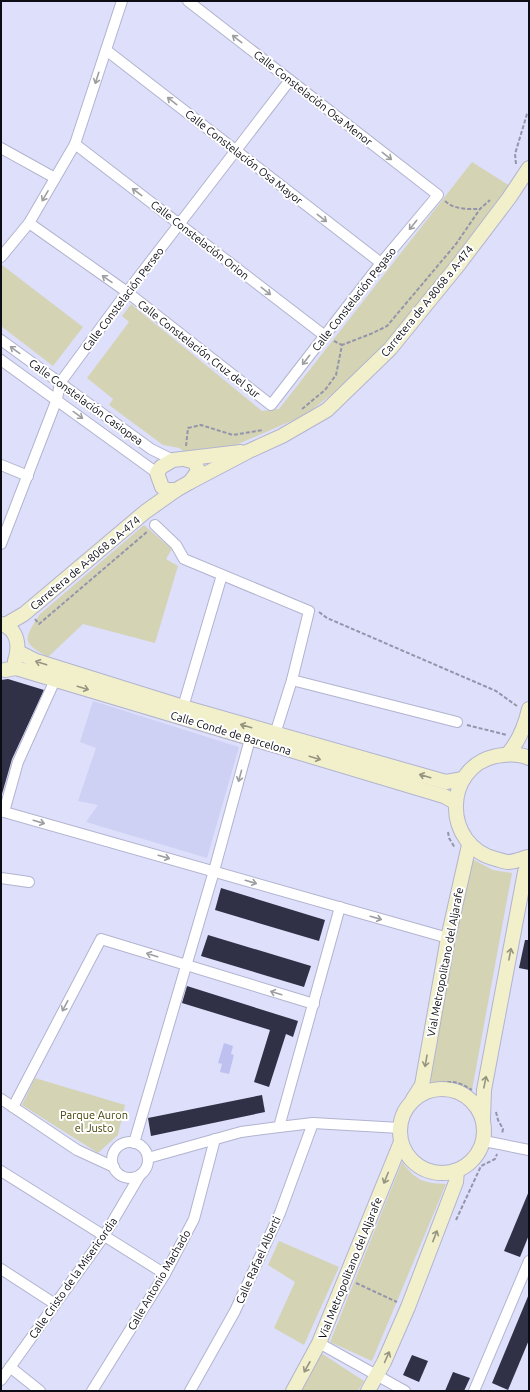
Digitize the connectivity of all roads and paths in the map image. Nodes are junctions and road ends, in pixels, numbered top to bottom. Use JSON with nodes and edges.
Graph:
{"nodes":[{"id":1,"x":122,"y":1,"type":"edge"},
{"id":2,"x":188,"y":1,"type":"edge"},
{"id":3,"x":106,"y":50,"type":"junction"},
{"id":4,"x":290,"y":80,"type":"junction"},
{"id":5,"x":529,"y":112,"type":"edge"},
{"id":6,"x":75,"y":144,"type":"junction"},
{"id":7,"x":1,"y":148,"type":"edge"},
{"id":8,"x":236,"y":151,"type":"junction"},
{"id":9,"x":523,"y":168,"type":"edge"},
{"id":10,"x":55,"y":178,"type":"junction"},
{"id":11,"x":529,"y":184,"type":"edge"},
{"id":12,"x":510,"y":194,"type":"junction"},
{"id":13,"x":438,"y":195,"type":"junction"},
{"id":14,"x":480,"y":209,"type":"junction"},
{"id":15,"x":29,"y":223,"type":"junction"},
{"id":16,"x":179,"y":224,"type":"junction"},
{"id":17,"x":2,"y":252,"type":"edge"},
{"id":18,"x":381,"y":264,"type":"junction"},
{"id":19,"x":127,"y":292,"type":"junction"},
{"id":20,"x":325,"y":336,"type":"junction"},
{"id":21,"x":1,"y":340,"type":"edge"},
{"id":22,"x":1,"y":360,"type":"edge"},
{"id":23,"x":60,"y":383,"type":"junction"},
{"id":24,"x":57,"y":399,"type":"junction"},
{"id":25,"x":272,"y":405,"type":"joint"},
{"id":26,"x":296,"y":413,"type":"dead end"},
{"id":27,"x":270,"y":427,"type":"dead end"},
{"id":28,"x":249,"y":451,"type":"junction"},
{"id":29,"x":181,"y":456,"type":"junction"},
{"id":30,"x":1,"y":465,"type":"edge"},
{"id":31,"x":158,"y":475,"type":"junction"},
{"id":32,"x":28,"y":476,"type":"junction"},
{"id":33,"x":190,"y":482,"type":"junction"},
{"id":34,"x":176,"y":490,"type":"junction"},
{"id":35,"x":145,"y":512,"type":"junction"},
{"id":36,"x":156,"y":525,"type":"joint"},
{"id":37,"x":1,"y":544,"type":"edge"},
{"id":38,"x":222,"y":576,"type":"junction"},
{"id":39,"x":313,"y":611,"type":"junction"},
{"id":40,"x":26,"y":613,"type":"junction"},
{"id":41,"x":3,"y":624,"type":"edge"},
{"id":42,"x":15,"y":636,"type":"junction"},
{"id":43,"x":18,"y":652,"type":"junction"},
{"id":44,"x":3,"y":671,"type":"edge"},
{"id":45,"x":55,"y":680,"type":"junction"},
{"id":46,"x":292,"y":680,"type":"junction"},
{"id":47,"x":182,"y":707,"type":"junction"},
{"id":48,"x":528,"y":715,"type":"edge"},
{"id":49,"x":457,"y":722,"type":"joint"},
{"id":50,"x":275,"y":734,"type":"junction"},
{"id":51,"x":510,"y":736,"type":"dead end"},
{"id":52,"x":250,"y":739,"type":"junction"},
{"id":53,"x":508,"y":754,"type":"junction"},
{"id":54,"x":529,"y":758,"type":"edge"},
{"id":55,"x":463,"y":779,"type":"junction"},
{"id":56,"x":455,"y":802,"type":"junction"},
{"id":57,"x":3,"y":812,"type":"edge"},
{"id":58,"x":469,"y":844,"type":"junction"},
{"id":59,"x":529,"y":857,"type":"edge"},
{"id":60,"x":529,"y":864,"type":"edge"},
{"id":61,"x":214,"y":871,"type":"junction"},
{"id":62,"x":1,"y":878,"type":"edge"},
{"id":63,"x":29,"y":882,"type":"dead end"},
{"id":64,"x":340,"y":908,"type":"junction"},
{"id":65,"x":448,"y":938,"type":"junction"},
{"id":66,"x":186,"y":966,"type":"junction"},
{"id":67,"x":314,"y":1004,"type":"junction"},
{"id":68,"x":422,"y":1085,"type":"junction"},
{"id":69,"x":484,"y":1090,"type":"junction"},
{"id":70,"x":1,"y":1099,"type":"edge"},
{"id":71,"x":412,"y":1101,"type":"junction"},
{"id":72,"x":13,"y":1107,"type":"junction"},
{"id":73,"x":496,"y":1109,"type":"dead end"},
{"id":74,"x":483,"y":1121,"type":"junction"},
{"id":75,"x":313,"y":1123,"type":"junction"},
{"id":76,"x":280,"y":1126,"type":"junction"},
{"id":77,"x":400,"y":1128,"type":"junction"},
{"id":78,"x":215,"y":1139,"type":"junction"},
{"id":79,"x":484,"y":1141,"type":"junction"},
{"id":80,"x":134,"y":1142,"type":"junction"},
{"id":81,"x":401,"y":1142,"type":"junction"},
{"id":82,"x":500,"y":1144,"type":"junction"},
{"id":83,"x":529,"y":1150,"type":"edge"},
{"id":84,"x":148,"y":1158,"type":"junction"},
{"id":85,"x":114,"y":1167,"type":"junction"},
{"id":86,"x":1,"y":1171,"type":"edge"},
{"id":87,"x":457,"y":1171,"type":"junction"},
{"id":88,"x":140,"y":1175,"type":"junction"},
{"id":89,"x":453,"y":1226,"type":"dead end"},
{"id":90,"x":104,"y":1236,"type":"junction"},
{"id":91,"x":529,"y":1261,"type":"edge"},
{"id":92,"x":1,"y":1269,"type":"edge"},
{"id":93,"x":165,"y":1274,"type":"junction"},
{"id":94,"x":346,"y":1278,"type":"junction"},
{"id":95,"x":524,"y":1285,"type":"edge"},
{"id":96,"x":55,"y":1304,"type":"junction"},
{"id":97,"x":408,"y":1306,"type":"junction"},
{"id":98,"x":319,"y":1343,"type":"junction"},
{"id":99,"x":10,"y":1367,"type":"junction"},
{"id":100,"x":376,"y":1376,"type":"junction"},
{"id":101,"x":1,"y":1380,"type":"edge"},
{"id":102,"x":196,"y":1389,"type":"edge"},
{"id":103,"x":40,"y":1391,"type":"edge"},
{"id":104,"x":92,"y":1391,"type":"edge"},
{"id":105,"x":293,"y":1391,"type":"edge"},
{"id":106,"x":368,"y":1391,"type":"edge"},
{"id":107,"x":405,"y":1391,"type":"edge"},
{"id":108,"x":474,"y":1391,"type":"edge"}],
"edges":[{"from":1,"to":3,"type":"street"},
{"from":4,"to":2,"type":"street","name":"Calle Constelación Osa Menor","one_way":true},
{"from":3,"to":6,"type":"street","one_way":true},
{"from":8,"to":3,"type":"street","name":"Calle Constelación Osa Mayor","one_way":true},
{"from":4,"to":8,"type":"street","name":"Calle Constelación Perseo"},
{"from":4,"to":13,"type":"street","name":"Calle Constelación Osa Menor","one_way":true},
{"from":5,"to":9,"type":"path"},
{"from":6,"to":10,"type":"street"},
{"from":16,"to":6,"type":"street","name":"Calle Constelación Orion","one_way":true},
{"from":7,"to":10,"type":"street"},
{"from":8,"to":16,"type":"street","name":"Calle Constelación Perseo"},
{"from":8,"to":18,"type":"street","name":"Calle Constelación Osa Mayor","one_way":true},
{"from":9,"to":12,"type":"main road","name":"Carretera de A-8068 a A-474"},
{"from":10,"to":15,"type":"street","one_way":true},
{"from":11,"to":12,"type":"main road"},
{"from":12,"to":14,"type":"path"},
{"from":12,"to":28,"type":"main road","name":"Carretera de A-8068 a A-474"},
{"from":13,"to":14,"type":"path"},
{"from":13,"to":18,"type":"street","name":"Calle Constelación Pegaso","one_way":true},
{"from":14,"to":26,"type":"path"},
{"from":15,"to":17,"type":"street"},
{"from":19,"to":15,"type":"street","name":"Calle Constelación Cruz del Sur","one_way":true},
{"from":16,"to":19,"type":"street","name":"Calle Constelación Perseo"},
{"from":16,"to":20,"type":"street","name":"Calle Constelación Orion","one_way":true},
{"from":18,"to":20,"type":"street","name":"Calle Constelación Pegaso"},
{"from":19,"to":23,"type":"street","name":"Calle Constelación Perseo"},
{"from":19,"to":25,"type":"street","name":"Calle Constelación Cruz del Sur"},
{"from":20,"to":25,"type":"street","name":"Calle Constelación Pegaso","one_way":true},
{"from":23,"to":21,"type":"street","name":"Calle Constelación Casiopea","one_way":true},
{"from":22,"to":24,"type":"street","name":"Calle Constelación Casiopea"},
{"from":23,"to":24,"type":"street","name":"Calle Constelación Perseo"},
{"from":23,"to":29,"type":"street","name":"Calle Constelación Casiopea"},
{"from":24,"to":31,"type":"street","name":"Calle Constelación Casiopea","one_way":true},
{"from":24,"to":32,"type":"street","name":"Calle Constelación Perseo"},
{"from":27,"to":29,"type":"path"},
{"from":28,"to":29,"type":"main road","name":"Carretera de A-8068 a A-474"},
{"from":28,"to":33,"type":"main road","name":"Carretera de A-8068 a A-474"},
{"from":29,"to":31,"type":"main road"},
{"from":29,"to":33,"type":"main road"},
{"from":30,"to":32,"type":"street"},
{"from":31,"to":34,"type":"main road"},
{"from":31,"to":35,"type":"main road","name":"Carretera de A-8068 a A-474"},
{"from":32,"to":37,"type":"street","name":"Calle Constelación Perseo"},
{"from":33,"to":34,"type":"main road"},
{"from":34,"to":35,"type":"main road","name":"Carretera de A-8068 a A-474"},
{"from":35,"to":40,"type":"main road","name":"Carretera de A-8068 a A-474"},
{"from":36,"to":38,"type":"street"},
{"from":36,"to":40,"type":"path"},
{"from":38,"to":39,"type":"street"},
{"from":38,"to":47,"type":"street"},
{"from":39,"to":46,"type":"street"},
{"from":39,"to":48,"type":"path"},
{"from":40,"to":41,"type":"main road","name":"Carretera de A-8068 a A-474"},
{"from":40,"to":42,"type":"main road"},
{"from":41,"to":42,"type":"main road"},
{"from":42,"to":43,"type":"main road"},
{"from":43,"to":44,"type":"main road"},
{"from":47,"to":43,"type":"main road","name":"Calle Conde de Barcelona","one_way":true},
{"from":44,"to":45,"type":"main road","name":"Calle Conde de Barcelona"},
{"from":45,"to":52,"type":"main road","name":"Calle Conde de Barcelona","one_way":true},
{"from":45,"to":57,"type":"street"},
{"from":46,"to":49,"type":"street"},
{"from":46,"to":50,"type":"street"},
{"from":50,"to":47,"type":"main road","name":"Calle Conde de Barcelona","one_way":true},
{"from":48,"to":53,"type":"main road"},
{"from":49,"to":51,"type":"path"},
{"from":55,"to":50,"type":"main road","name":"Calle Conde de Barcelona","one_way":true},
{"from":52,"to":56,"type":"main road","name":"Calle Conde de Barcelona","one_way":true},
{"from":52,"to":61,"type":"street","one_way":true},
{"from":53,"to":54,"type":"main road"},
{"from":53,"to":55,"type":"main road"},
{"from":55,"to":56,"type":"main road"},
{"from":56,"to":58,"type":"main road"},
{"from":57,"to":61,"type":"street","one_way":true},
{"from":58,"to":59,"type":"main road"},
{"from":58,"to":65,"type":"main road","name":"Vial Metropolitano del Aljarafe"},
{"from":69,"to":60,"type":"main road","one_way":true},
{"from":61,"to":64,"type":"street","one_way":true},
{"from":61,"to":66,"type":"street"},
{"from":62,"to":63,"type":"street"},
{"from":64,"to":65,"type":"street","one_way":true},
{"from":64,"to":67,"type":"street"},
{"from":65,"to":68,"type":"main road","name":"Vial Metropolitano del Aljarafe","one_way":true},
{"from":67,"to":66,"type":"street","one_way":true},
{"from":66,"to":72,"type":"street","one_way":true},
{"from":66,"to":80,"type":"street"},
{"from":67,"to":76,"type":"street"},
{"from":68,"to":69,"type":"path"},
{"from":68,"to":71,"type":"main road","name":"Vial Metropolitano del Aljarafe"},
{"from":69,"to":74,"type":"main road"},
{"from":70,"to":72,"type":"street"},
{"from":71,"to":74,"type":"main road"},
{"from":71,"to":77,"type":"main road","name":"Vial Metropolitano del Aljarafe"},
{"from":72,"to":85,"type":"street"},
{"from":73,"to":82,"type":"path"},
{"from":74,"to":79,"type":"main road"},
{"from":75,"to":76,"type":"street"},
{"from":75,"to":77,"type":"street"},
{"from":75,"to":102,"type":"street","name":"Calle Rafael Alberti"},
{"from":76,"to":78,"type":"street"},
{"from":77,"to":81,"type":"main road","name":"Vial Metropolitano del Aljarafe"},
{"from":78,"to":84,"type":"street"},
{"from":78,"to":93,"type":"street","name":"Calle Antonio Machado"},
{"from":79,"to":82,"type":"street"},
{"from":79,"to":87,"type":"main road"},
{"from":80,"to":84,"type":"street"},
{"from":80,"to":85,"type":"street"},
{"from":81,"to":87,"type":"main road","name":"Vial Metropolitano del Aljarafe"},
{"from":81,"to":94,"type":"main road","name":"Vial Metropolitano del Aljarafe","one_way":true},
{"from":82,"to":83,"type":"street"},
{"from":82,"to":89,"type":"path"},
{"from":84,"to":88,"type":"street"},
{"from":85,"to":88,"type":"street"},
{"from":86,"to":90,"type":"street"},
{"from":97,"to":87,"type":"main road","one_way":true},
{"from":88,"to":90,"type":"street","name":"Calle Cristo de la Misericordia"},
{"from":90,"to":93,"type":"street"},
{"from":90,"to":96,"type":"street","name":"Calle Cristo de la Misericordia"},
{"from":91,"to":95,"type":"street"},
{"from":92,"to":96,"type":"street"},
{"from":93,"to":104,"type":"street","name":"Calle Antonio Machado"},
{"from":94,"to":97,"type":"path"},
{"from":94,"to":98,"type":"main road","name":"Vial Metropolitano del Aljarafe"},
{"from":95,"to":108,"type":"street"},
{"from":96,"to":99,"type":"street","name":"Calle Cristo de la Misericordia"},
{"from":100,"to":97,"type":"main road","one_way":true},
{"from":98,"to":100,"type":"street"},
{"from":98,"to":105,"type":"main road","name":"Vial Metropolitano del Aljarafe","one_way":true},
{"from":99,"to":101,"type":"street","name":"Calle Cristo de la Misericordia"},
{"from":99,"to":103,"type":"street"},
{"from":100,"to":106,"type":"main road"},
{"from":100,"to":107,"type":"street"}]}
